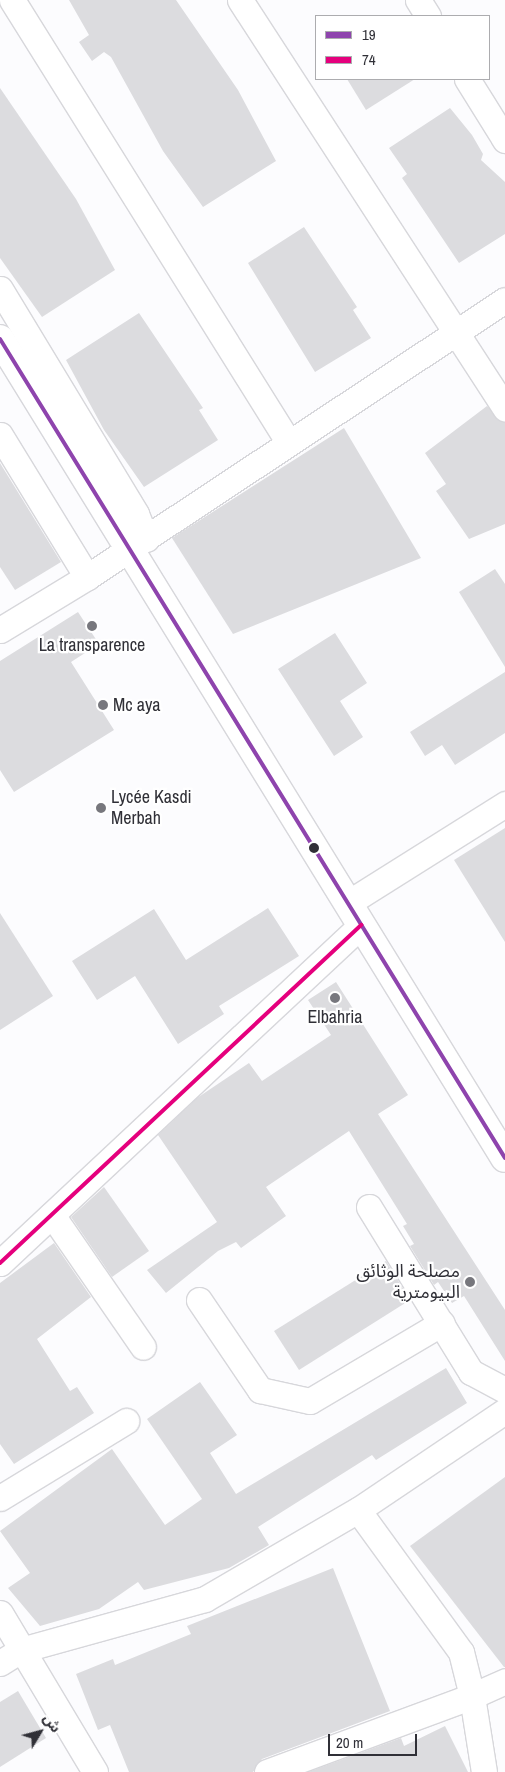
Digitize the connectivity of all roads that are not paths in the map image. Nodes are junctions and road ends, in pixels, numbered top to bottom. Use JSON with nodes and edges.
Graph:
{"nodes":[{"id":1,"x":12,"y":0,"type":"edge"},
{"id":2,"x":240,"y":0,"type":"edge"},
{"id":3,"x":418,"y":0,"type":"edge"},
{"id":4,"x":427,"y":15,"type":"edge"},
{"id":5,"x":468,"y":80,"type":"edge"},
{"id":6,"x":505,"y":140,"type":"edge"},
{"id":7,"x":0,"y":290,"type":"edge"},
{"id":8,"x":505,"y":300,"type":"edge"},
{"id":9,"x":452,"y":334,"type":"junction"},
{"id":10,"x":0,"y":338,"type":"edge"},
{"id":11,"x":505,"y":408,"type":"edge"},
{"id":12,"x":0,"y":435,"type":"edge"},
{"id":13,"x":289,"y":443,"type":"junction"},
{"id":14,"x":138,"y":544,"type":"junction"},
{"id":15,"x":87,"y":577,"type":"junction"},
{"id":16,"x":0,"y":630,"type":"edge"},
{"id":17,"x":505,"y":804,"type":"edge"},
{"id":18,"x":355,"y":914,"type":"junction"},
{"id":19,"x":505,"y":1158,"type":"edge"},
{"id":20,"x":369,"y":1207,"type":"dead end"},
{"id":21,"x":52,"y":1215,"type":"junction"},
{"id":22,"x":0,"y":1263,"type":"edge"},
{"id":23,"x":199,"y":1300,"type":"dead end"},
{"id":24,"x":442,"y":1323,"type":"junction"},
{"id":25,"x":143,"y":1347,"type":"dead end"},
{"id":26,"x":505,"y":1390,"type":"edge"},
{"id":27,"x":505,"y":1411,"type":"edge"},
{"id":28,"x":126,"y":1421,"type":"dead end"},
{"id":29,"x":0,"y":1498,"type":"edge"},
{"id":30,"x":358,"y":1510,"type":"junction"},
{"id":31,"x":0,"y":1613,"type":"edge"},
{"id":32,"x":21,"y":1650,"type":"junction"},
{"id":33,"x":0,"y":1663,"type":"edge"},
{"id":34,"x":505,"y":1681,"type":"edge"},
{"id":35,"x":472,"y":1696,"type":"junction"},
{"id":36,"x":95,"y":1772,"type":"edge"},
{"id":37,"x":267,"y":1772,"type":"edge"},
{"id":38,"x":484,"y":1772,"type":"edge"}],
"edges":[{"from":1,"to":13,"type":"street"},
{"from":2,"to":9,"type":"street"},
{"from":3,"to":4,"type":"street"},
{"from":5,"to":6,"type":"street"},
{"from":7,"to":14,"type":"street"},
{"from":8,"to":9,"type":"street"},
{"from":9,"to":11,"type":"street"},
{"from":9,"to":13,"type":"street"},
{"from":10,"to":14,"type":"main road"},
{"from":12,"to":15,"type":"street"},
{"from":13,"to":14,"type":"street"},
{"from":14,"to":15,"type":"street"},
{"from":14,"to":18,"type":"main road"},
{"from":15,"to":16,"type":"street"},
{"from":17,"to":18,"type":"street"},
{"from":18,"to":19,"type":"main road"},
{"from":18,"to":21,"type":"street"},
{"from":20,"to":24,"type":"street"},
{"from":21,"to":22,"type":"street"},
{"from":21,"to":25,"type":"street"},
{"from":23,"to":24,"type":"street"},
{"from":24,"to":26,"type":"street"},
{"from":27,"to":30,"type":"street"},
{"from":28,"to":29,"type":"street"},
{"from":30,"to":32,"type":"street"},
{"from":30,"to":35,"type":"street"},
{"from":31,"to":32,"type":"street"},
{"from":32,"to":33,"type":"street"},
{"from":32,"to":36,"type":"street"},
{"from":34,"to":35,"type":"street"},
{"from":35,"to":37,"type":"street"},
{"from":35,"to":38,"type":"street"}]}
